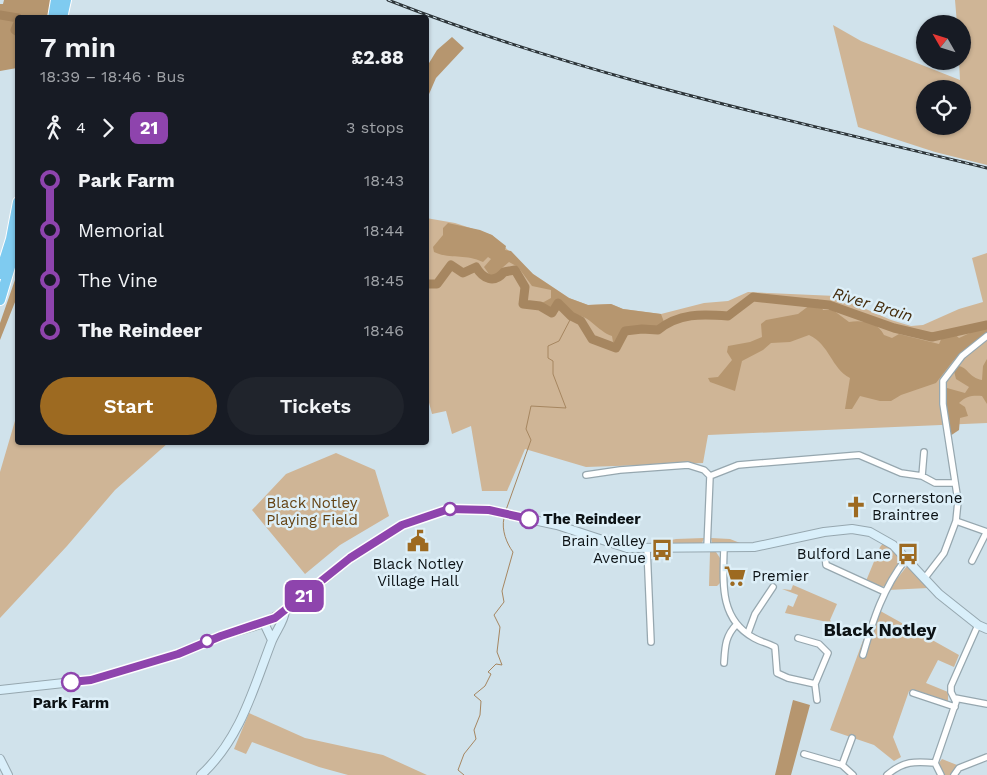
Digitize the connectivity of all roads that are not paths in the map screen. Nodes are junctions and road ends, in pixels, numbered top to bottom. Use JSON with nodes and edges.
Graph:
{"nodes":[{"id":1,"x":56,"y":0,"type":"edge"},
{"id":2,"x":66,"y":0,"type":"edge"},
{"id":3,"x":54,"y":15,"type":"edge"},
{"id":4,"x":63,"y":15,"type":"edge"},
{"id":5,"x":15,"y":218,"type":"edge"},
{"id":6,"x":15,"y":250,"type":"edge"},
{"id":7,"x":0,"y":274,"type":"edge"},
{"id":8,"x":0,"y":300,"type":"edge"},
{"id":9,"x":987,"y":336,"type":"edge"},
{"id":10,"x":924,"y":452,"type":"dead end"},
{"id":11,"x":586,"y":475,"type":"dead end"},
{"id":12,"x":710,"y":476,"type":"junction"},
{"id":13,"x":922,"y":476,"type":"junction"},
{"id":14,"x":953,"y":483,"type":"junction"},
{"id":15,"x":956,"y":521,"type":"junction"},
{"id":16,"x":987,"y":532,"type":"edge"},
{"id":17,"x":647,"y":548,"type":"junction"},
{"id":18,"x":707,"y":548,"type":"junction"},
{"id":19,"x":724,"y":548,"type":"junction"},
{"id":20,"x":825,"y":553,"type":"dead end"},
{"id":21,"x":906,"y":559,"type":"junction"},
{"id":22,"x":972,"y":561,"type":"dead end"},
{"id":23,"x":924,"y":579,"type":"junction"},
{"id":24,"x":773,"y":587,"type":"dead end"},
{"id":25,"x":885,"y":592,"type":"junction"},
{"id":26,"x":285,"y":611,"type":"junction"},
{"id":27,"x":264,"y":623,"type":"junction"},
{"id":28,"x":737,"y":624,"type":"junction"},
{"id":29,"x":978,"y":625,"type":"junction"},
{"id":30,"x":987,"y":629,"type":"edge"},
{"id":31,"x":748,"y":633,"type":"junction"},
{"id":32,"x":798,"y":638,"type":"dead end"},
{"id":33,"x":272,"y":640,"type":"junction"},
{"id":34,"x":651,"y":642,"type":"dead end"},
{"id":35,"x":863,"y":655,"type":"dead end"},
{"id":36,"x":724,"y":663,"type":"dead end"},
{"id":37,"x":815,"y":684,"type":"junction"},
{"id":38,"x":0,"y":690,"type":"edge"},
{"id":39,"x":913,"y":693,"type":"dead end"},
{"id":40,"x":955,"y":698,"type":"junction"},
{"id":41,"x":817,"y":700,"type":"dead end"},
{"id":42,"x":987,"y":704,"type":"edge"},
{"id":43,"x":955,"y":707,"type":"junction"},
{"id":44,"x":852,"y":738,"type":"dead end"},
{"id":45,"x":804,"y":754,"type":"dead end"},
{"id":46,"x":987,"y":757,"type":"edge"},
{"id":47,"x":0,"y":759,"type":"edge"},
{"id":48,"x":935,"y":763,"type":"junction"},
{"id":49,"x":842,"y":766,"type":"junction"},
{"id":50,"x":8,"y":775,"type":"edge"},
{"id":51,"x":201,"y":775,"type":"edge"},
{"id":52,"x":853,"y":775,"type":"edge"},
{"id":53,"x":887,"y":775,"type":"edge"},
{"id":54,"x":941,"y":775,"type":"edge"},
{"id":55,"x":954,"y":775,"type":"edge"}],
"edges":[{"from":1,"to":3,"type":"highway"},
{"from":2,"to":4,"type":"highway"},
{"from":5,"to":7,"type":"highway"},
{"from":6,"to":8,"type":"highway"},
{"from":9,"to":14,"type":"street"},
{"from":10,"to":13,"type":"street"},
{"from":11,"to":12,"type":"street"},
{"from":12,"to":13,"type":"street"},
{"from":12,"to":18,"type":"street"},
{"from":13,"to":14,"type":"street"},
{"from":14,"to":15,"type":"street"},
{"from":15,"to":16,"type":"street"},
{"from":15,"to":23,"type":"street"},
{"from":16,"to":22,"type":"street"},
{"from":17,"to":18,"type":"street"},
{"from":17,"to":26,"type":"street"},
{"from":17,"to":34,"type":"street"},
{"from":18,"to":19,"type":"street"},
{"from":19,"to":21,"type":"street"},
{"from":19,"to":28,"type":"street"},
{"from":20,"to":25,"type":"street"},
{"from":21,"to":23,"type":"street"},
{"from":21,"to":25,"type":"street"},
{"from":23,"to":29,"type":"street"},
{"from":24,"to":31,"type":"street"},
{"from":25,"to":35,"type":"street"},
{"from":26,"to":27,"type":"street"},
{"from":26,"to":33,"type":"street"},
{"from":27,"to":33,"type":"street"},
{"from":27,"to":38,"type":"street"},
{"from":28,"to":31,"type":"street"},
{"from":28,"to":36,"type":"street"},
{"from":29,"to":30,"type":"street"},
{"from":29,"to":40,"type":"street"},
{"from":31,"to":37,"type":"street"},
{"from":32,"to":37,"type":"street"},
{"from":33,"to":51,"type":"street"},
{"from":37,"to":41,"type":"street"},
{"from":39,"to":43,"type":"street"},
{"from":40,"to":42,"type":"street"},
{"from":40,"to":43,"type":"street"},
{"from":43,"to":48,"type":"street"},
{"from":44,"to":49,"type":"street"},
{"from":45,"to":49,"type":"street"},
{"from":46,"to":55,"type":"street"},
{"from":47,"to":50,"type":"street"},
{"from":48,"to":53,"type":"street"},
{"from":48,"to":54,"type":"street"},
{"from":49,"to":52,"type":"street"}]}
